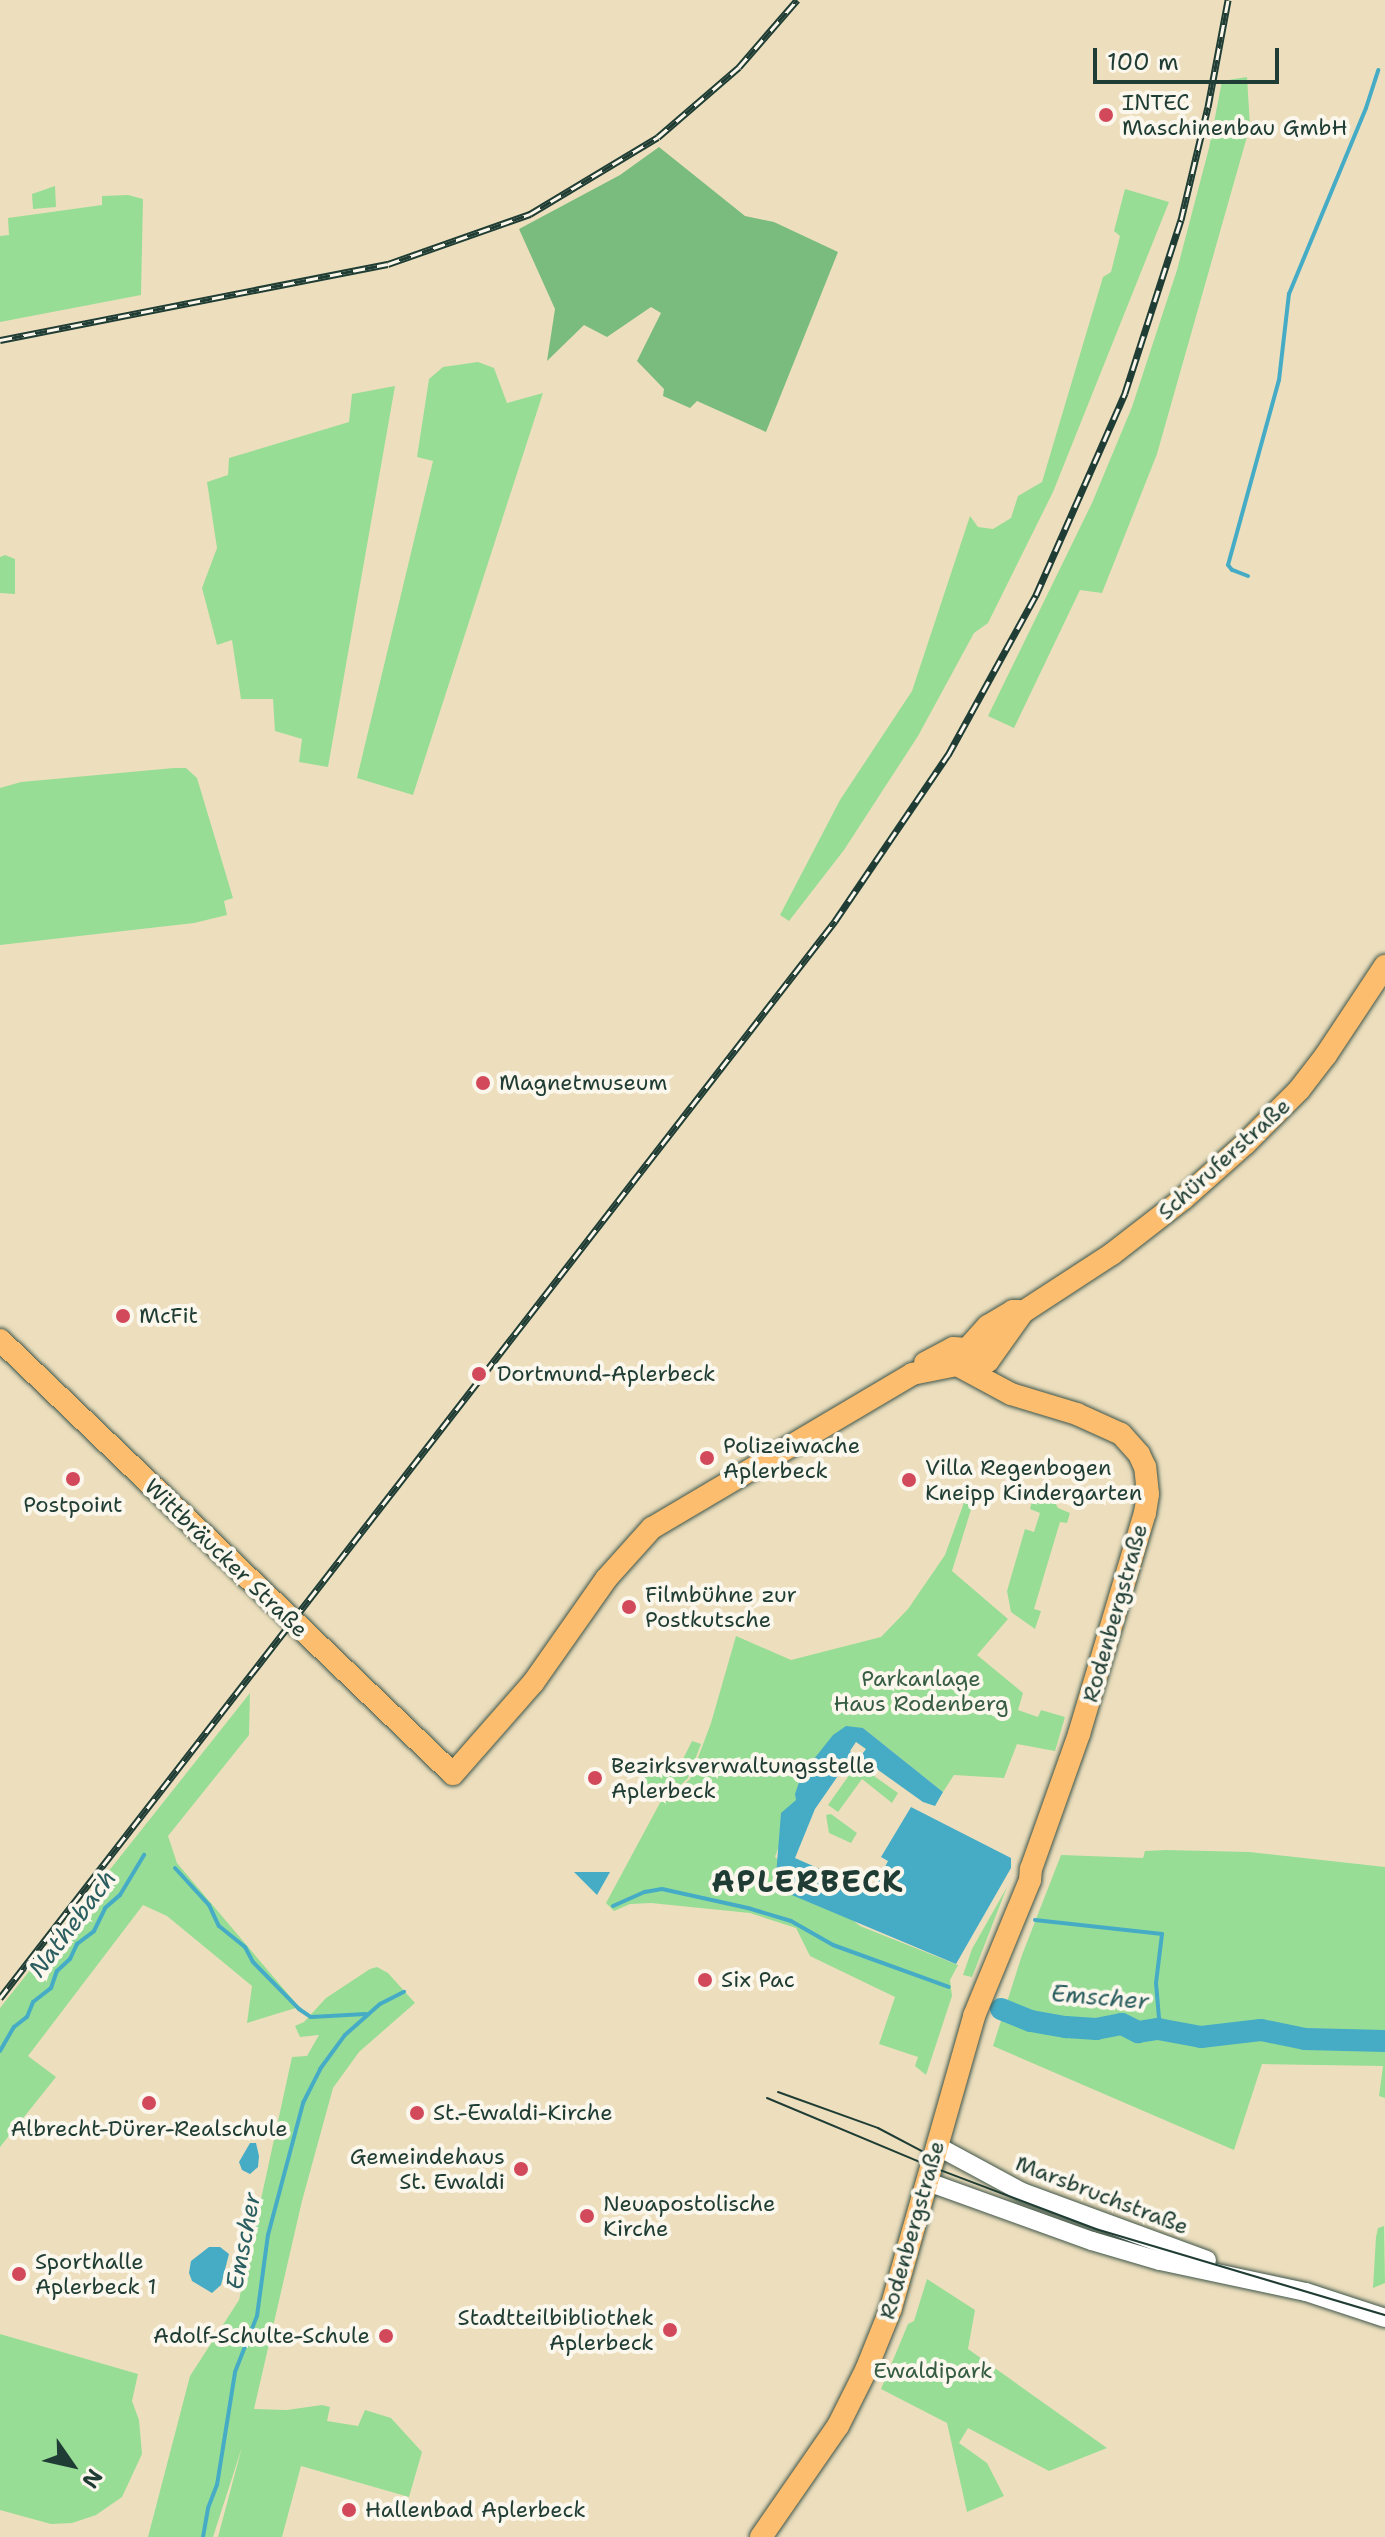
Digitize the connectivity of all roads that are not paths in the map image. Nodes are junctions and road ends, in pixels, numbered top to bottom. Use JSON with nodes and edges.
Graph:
{"nodes":[{"id":1,"x":1385,"y":966,"type":"edge"},
{"id":2,"x":0,"y":1340,"type":"edge"},
{"id":3,"x":976,"y":1356,"type":"junction"},
{"id":4,"x":453,"y":1774,"type":"joint"},
{"id":5,"x":937,"y":2146,"type":"junction"},
{"id":6,"x":928,"y":2182,"type":"junction"},
{"id":7,"x":1255,"y":2279,"type":"junction"},
{"id":8,"x":1385,"y":2318,"type":"edge"},
{"id":9,"x":761,"y":2537,"type":"edge"}],
"edges":[{"from":1,"to":3,"type":"main road","name":"Schüruferstraße"},
{"from":2,"to":4,"type":"main road","name":"Wittbräucker Straße"},
{"from":3,"to":4,"type":"main road","name":"Schüruferstraße"},
{"from":3,"to":5,"type":"main road","name":"Rodenbergstraße"},
{"from":5,"to":6,"type":"main road","name":"Rodenbergstraße"},
{"from":5,"to":7,"type":"street","name":"Marsbruchstraße"},
{"from":6,"to":7,"type":"street","name":"Marsbruchstraße"},
{"from":6,"to":9,"type":"main road","name":"Rodenbergstraße"},
{"from":7,"to":8,"type":"street","name":"Marsbruchstraße"}]}
